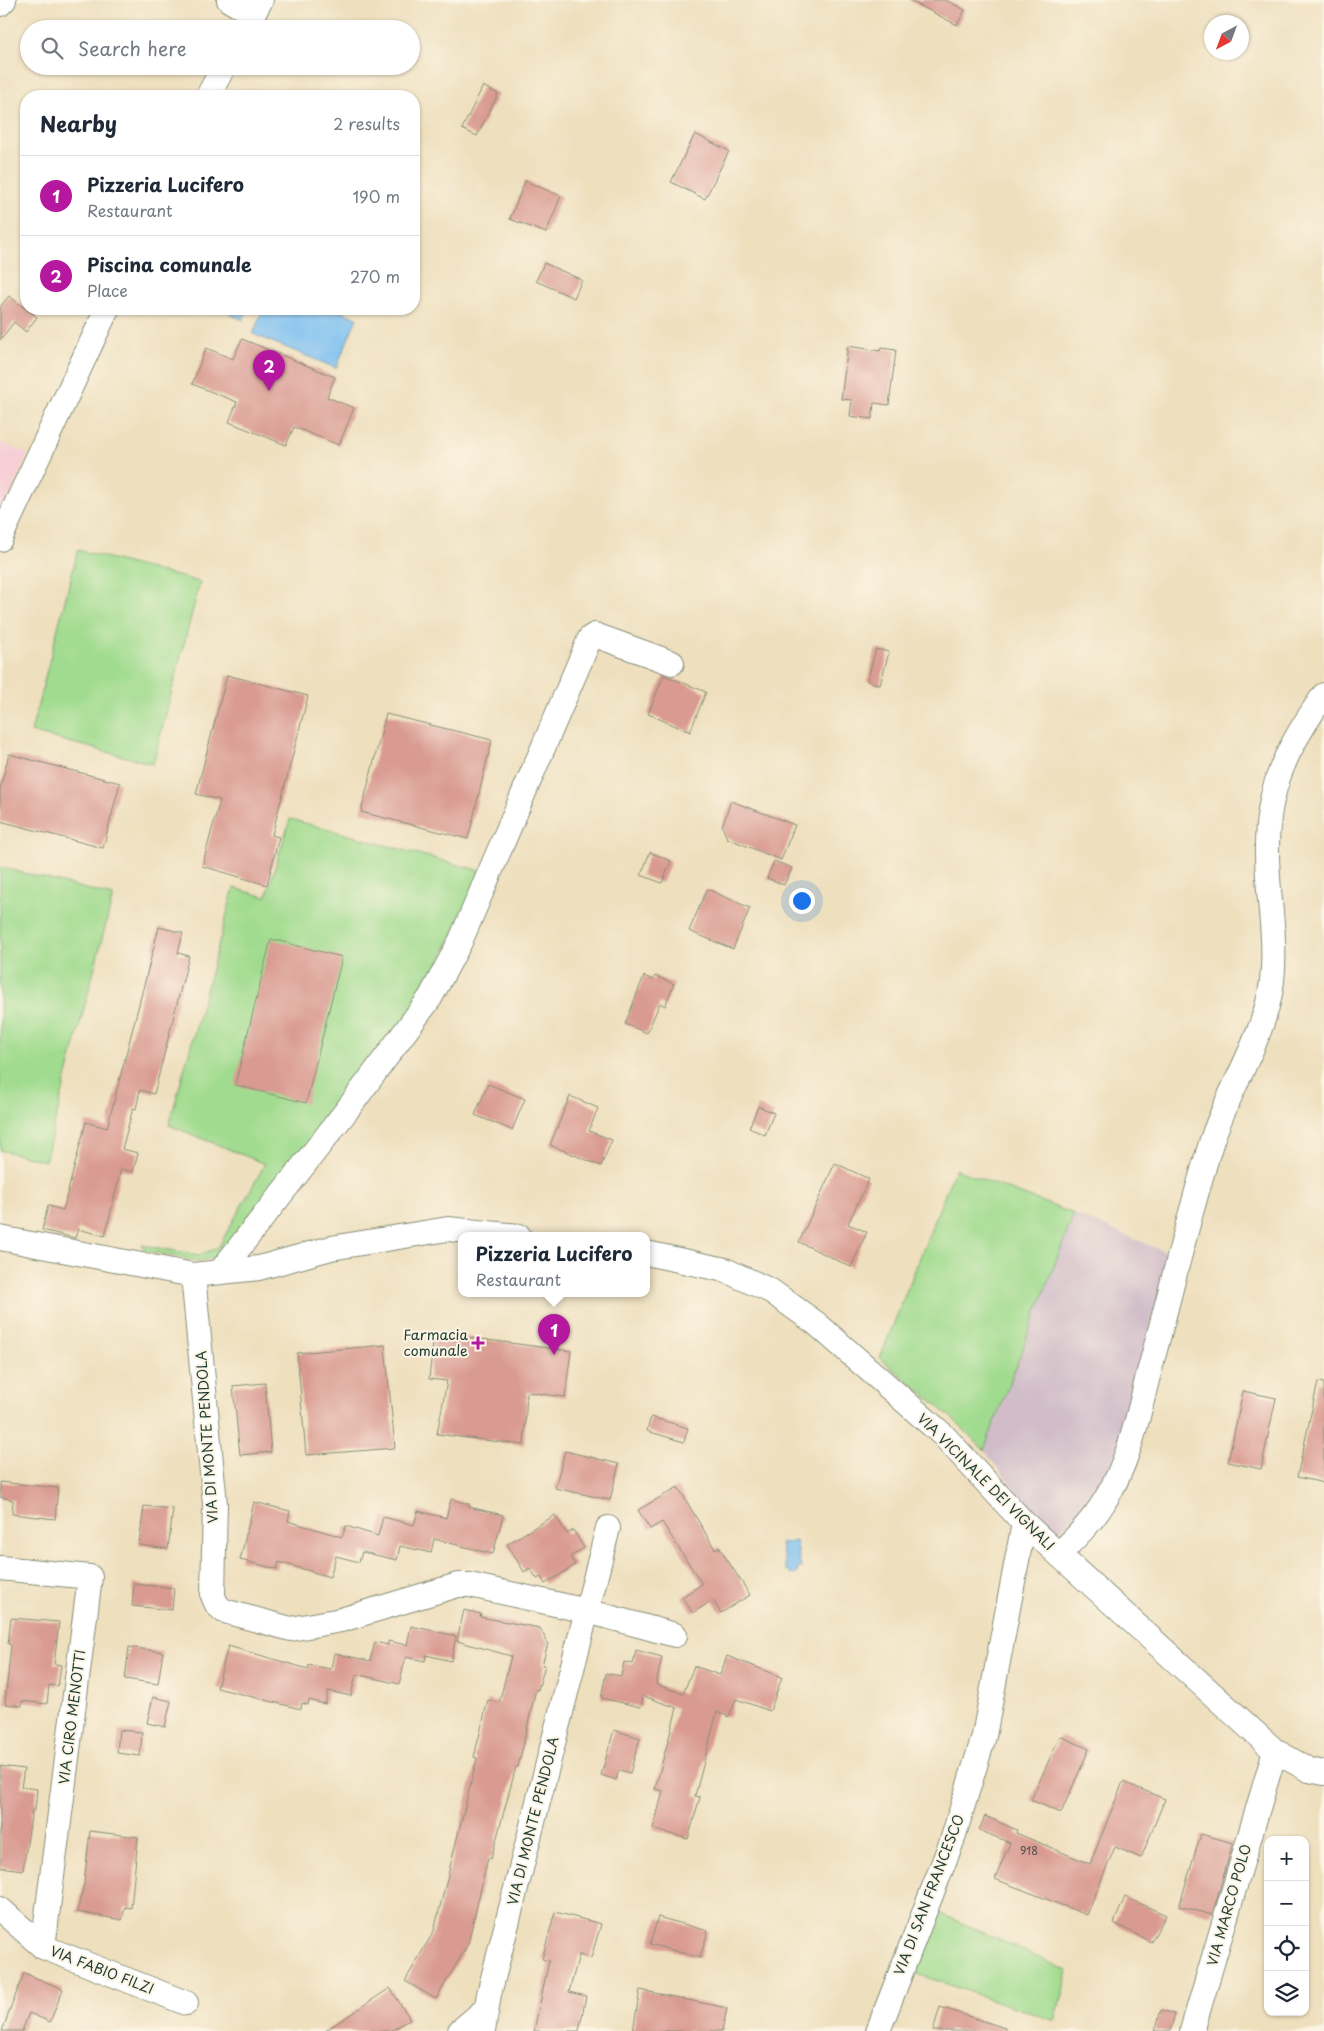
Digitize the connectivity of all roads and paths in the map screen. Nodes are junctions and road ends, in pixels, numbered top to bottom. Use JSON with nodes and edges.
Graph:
{"nodes":[{"id":1,"x":4,"y":0,"type":"edge"},
{"id":2,"x":229,"y":0,"type":"edge"},
{"id":3,"x":0,"y":4,"type":"edge"},
{"id":4,"x":253,"y":14,"type":"edge"},
{"id":5,"x":219,"y":75,"type":"edge"},
{"id":6,"x":211,"y":90,"type":"edge"},
{"id":7,"x":104,"y":315,"type":"edge"},
{"id":8,"x":0,"y":539,"type":"edge"},
{"id":9,"x":672,"y":663,"type":"dead end"},
{"id":10,"x":1324,"y":695,"type":"edge"},
{"id":11,"x":472,"y":1232,"type":"edge"},
{"id":12,"x":0,"y":1238,"type":"edge"},
{"id":13,"x":650,"y":1254,"type":"edge"},
{"id":14,"x":220,"y":1272,"type":"junction"},
{"id":15,"x":193,"y":1275,"type":"junction"},
{"id":16,"x":1024,"y":1523,"type":"junction"},
{"id":17,"x":608,"y":1528,"type":"dead end"},
{"id":18,"x":1059,"y":1554,"type":"junction"},
{"id":19,"x":0,"y":1568,"type":"edge"},
{"id":20,"x":587,"y":1611,"type":"junction"},
{"id":21,"x":675,"y":1635,"type":"dead end"},
{"id":22,"x":1275,"y":1751,"type":"junction"},
{"id":23,"x":1324,"y":1774,"type":"edge"},
{"id":24,"x":0,"y":1909,"type":"edge"},
{"id":25,"x":43,"y":1947,"type":"junction"},
{"id":26,"x":186,"y":2003,"type":"dead end"},
{"id":27,"x":484,"y":2020,"type":"edge"},
{"id":28,"x":460,"y":2031,"type":"edge"},
{"id":29,"x":878,"y":2031,"type":"edge"},
{"id":30,"x":1192,"y":2031,"type":"edge"}],
"edges":[{"from":1,"to":3,"type":"street"},
{"from":2,"to":4,"type":"street"},
{"from":5,"to":6,"type":"street"},
{"from":7,"to":8,"type":"street"},
{"from":9,"to":14,"type":"street"},
{"from":10,"to":18,"type":"street"},
{"from":11,"to":14,"type":"street"},
{"from":12,"to":15,"type":"street"},
{"from":13,"to":16,"type":"street","name":"VIA VICINALE DEI VIGNALI"},
{"from":14,"to":15,"type":"street"},
{"from":15,"to":20,"type":"street","name":"VIA DI MONTE PENDOLA"},
{"from":16,"to":18,"type":"street","name":"VIA VICINALE DEI VIGNALI"},
{"from":16,"to":29,"type":"street","name":"VIA DI SAN FRANCESCO"},
{"from":17,"to":20,"type":"street","name":"VIA DI MONTE PENDOLA"},
{"from":18,"to":22,"type":"street","name":"VIA VICINALE DEI VIGNALI"},
{"from":19,"to":25,"type":"street","name":"VIA CIRO MENOTTI"},
{"from":20,"to":21,"type":"street","name":"VIA DI MONTE PENDOLA"},
{"from":20,"to":27,"type":"street","name":"VIA DI MONTE PENDOLA"},
{"from":22,"to":23,"type":"street","name":"VIA VICINALE DEI VIGNALI"},
{"from":22,"to":30,"type":"street","name":"VIA MARCO POLO"},
{"from":24,"to":25,"type":"street","name":"VIA FABIO FILZI"},
{"from":25,"to":26,"type":"street","name":"VIA FABIO FILZI"},
{"from":27,"to":28,"type":"street"}]}
